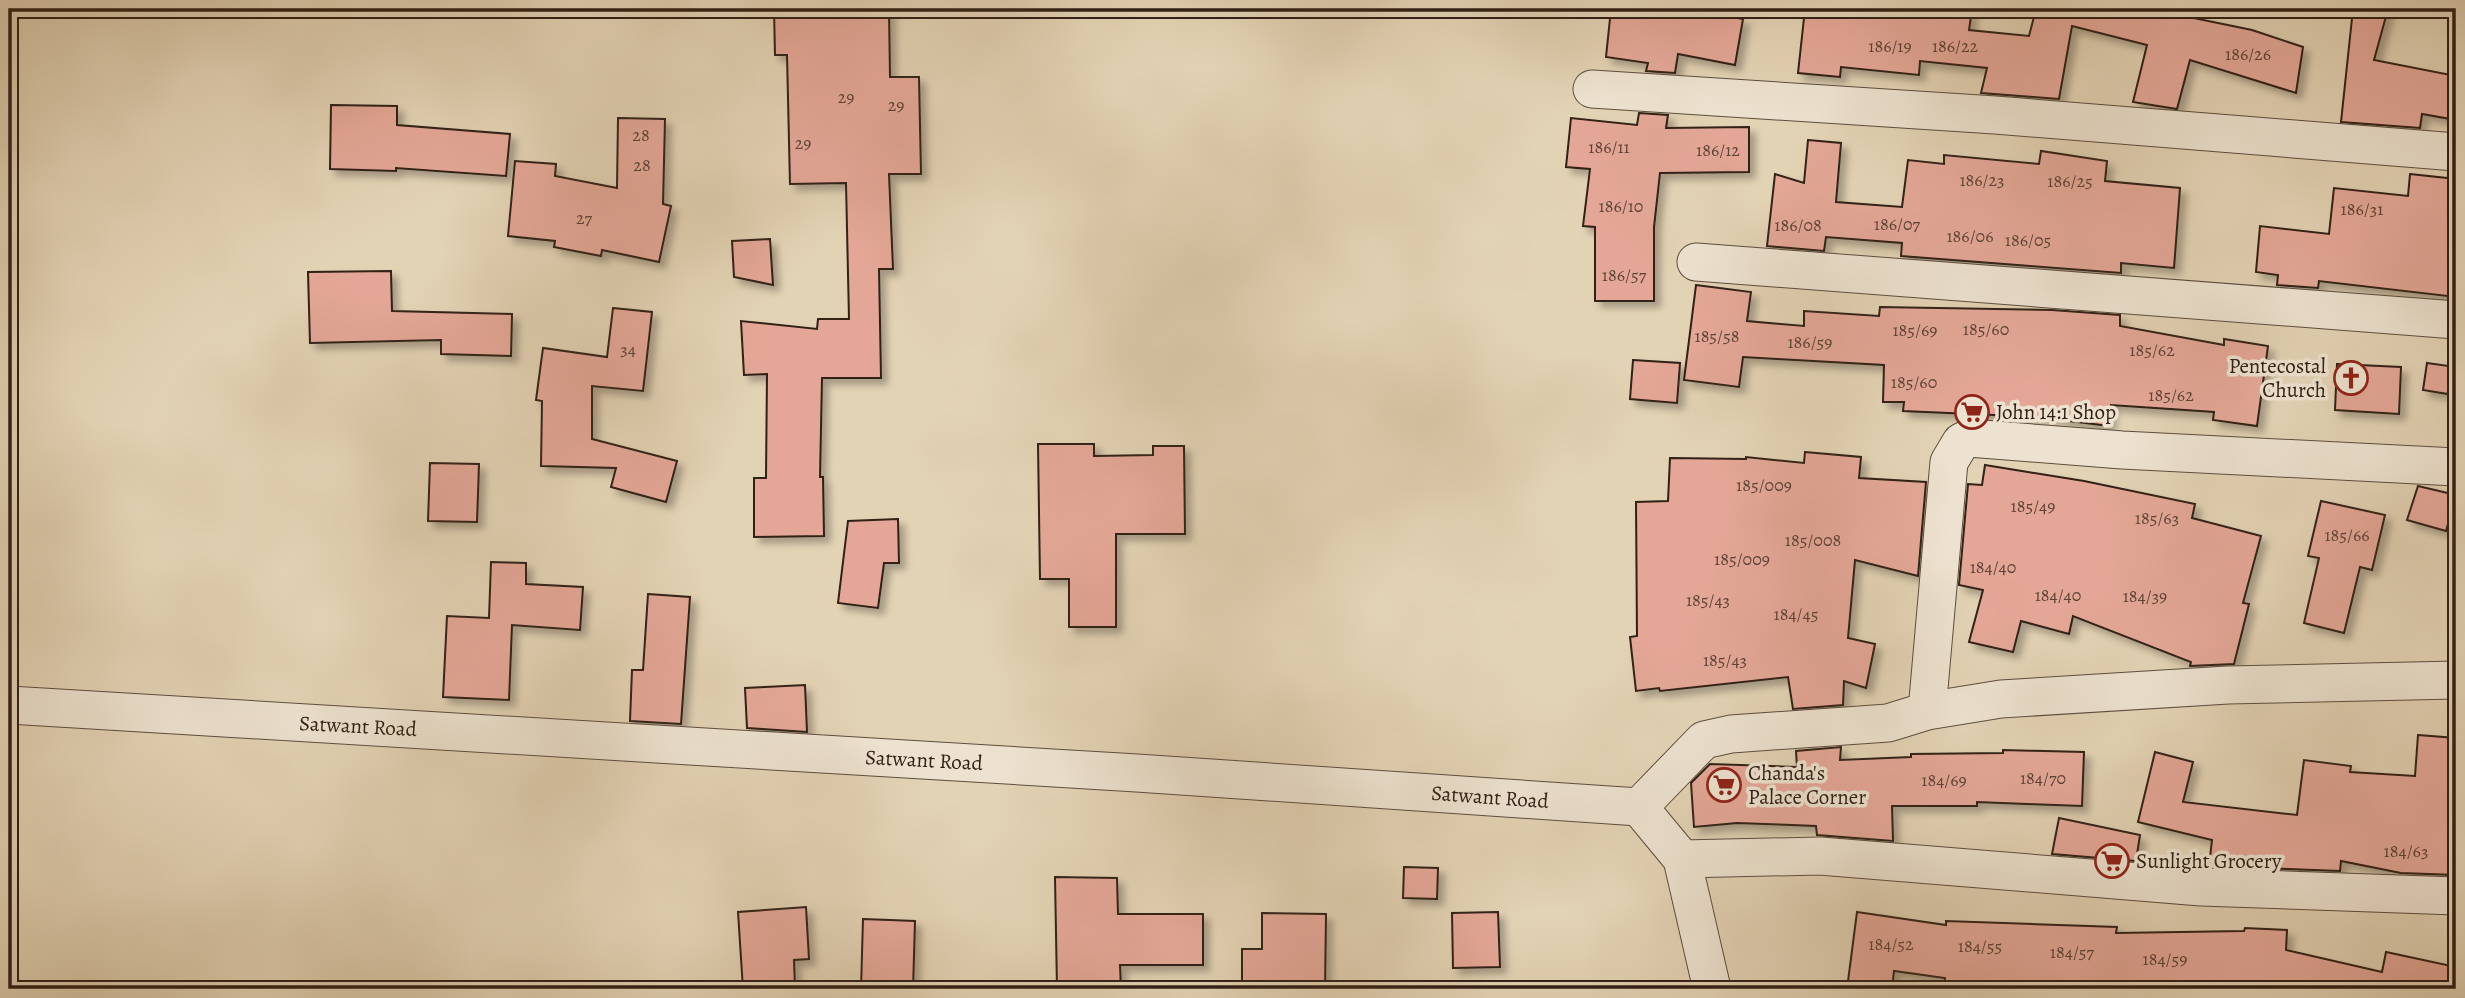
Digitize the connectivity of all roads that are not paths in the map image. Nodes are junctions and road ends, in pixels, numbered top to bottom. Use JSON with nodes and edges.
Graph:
{"nodes":[{"id":1,"x":1592,"y":89,"type":"dead end"},
{"id":2,"x":2456,"y":152,"type":"edge"},
{"id":3,"x":1696,"y":262,"type":"dead end"},
{"id":4,"x":2456,"y":320,"type":"edge"},
{"id":5,"x":2456,"y":467,"type":"edge"},
{"id":6,"x":2456,"y":680,"type":"edge"},
{"id":7,"x":9,"y":705,"type":"edge"},
{"id":8,"x":1927,"y":711,"type":"junction"},
{"id":9,"x":1639,"y":807,"type":"junction"},
{"id":10,"x":1682,"y":859,"type":"junction"},
{"id":11,"x":2456,"y":896,"type":"edge"},
{"id":12,"x":1712,"y":989,"type":"edge"}],
"edges":[{"from":1,"to":2,"type":"street"},
{"from":3,"to":4,"type":"street"},
{"from":5,"to":8,"type":"street"},
{"from":6,"to":8,"type":"street"},
{"from":7,"to":9,"type":"street","name":"Satwant Road"},
{"from":8,"to":9,"type":"street"},
{"from":9,"to":10,"type":"street"},
{"from":10,"to":11,"type":"street"},
{"from":10,"to":12,"type":"street"}]}
